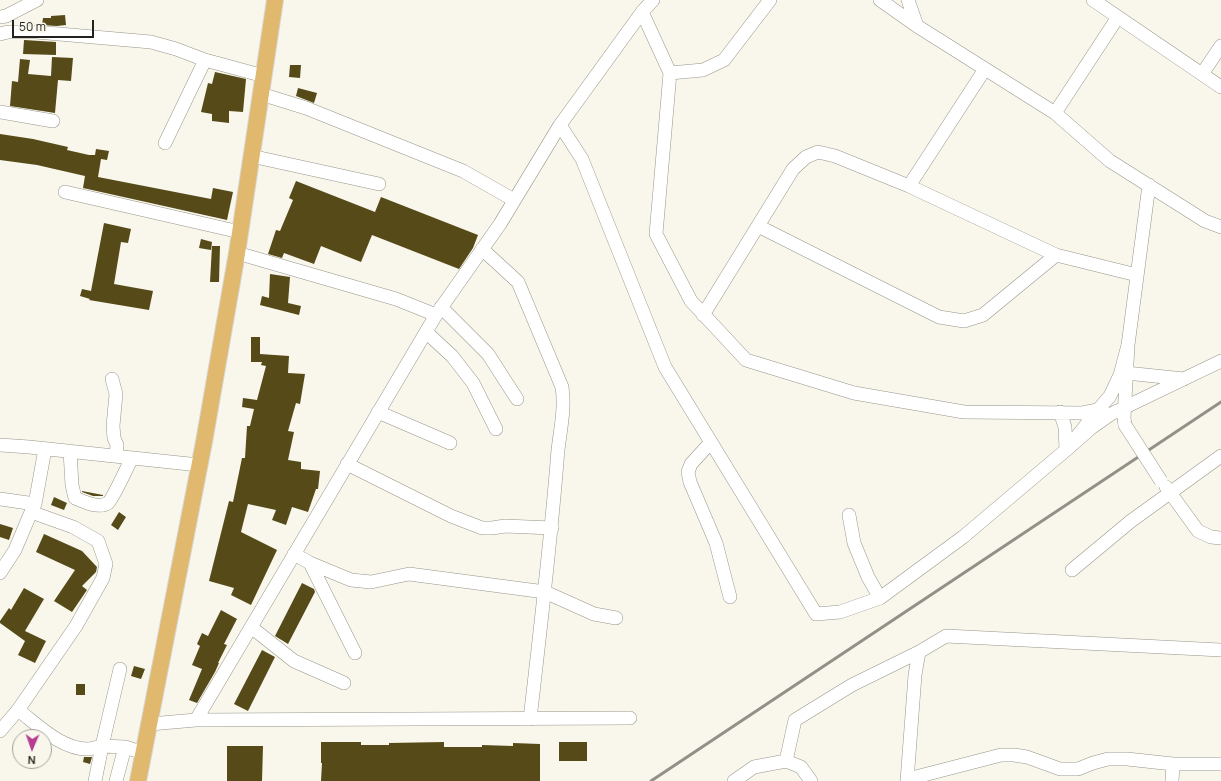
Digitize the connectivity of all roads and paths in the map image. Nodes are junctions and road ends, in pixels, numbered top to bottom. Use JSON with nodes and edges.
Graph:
{"nodes":[{"id":1,"x":37,"y":0,"type":"edge"},
{"id":2,"x":275,"y":0,"type":"edge"},
{"id":3,"x":653,"y":0,"type":"edge"},
{"id":4,"x":770,"y":0,"type":"edge"},
{"id":5,"x":880,"y":0,"type":"edge"},
{"id":6,"x":908,"y":0,"type":"edge"},
{"id":7,"x":1093,"y":0,"type":"edge"},
{"id":8,"x":642,"y":12,"type":"junction"},
{"id":9,"x":1118,"y":17,"type":"junction"},
{"id":10,"x":0,"y":18,"type":"edge"},
{"id":11,"x":918,"y":26,"type":"junction"},
{"id":12,"x":0,"y":34,"type":"edge"},
{"id":13,"x":1221,"y":46,"type":"edge"},
{"id":14,"x":205,"y":60,"type":"junction"},
{"id":15,"x":985,"y":69,"type":"junction"},
{"id":16,"x":670,"y":73,"type":"junction"},
{"id":17,"x":1202,"y":74,"type":"junction"},
{"id":18,"x":264,"y":76,"type":"junction"},
{"id":19,"x":1221,"y":87,"type":"edge"},
{"id":20,"x":261,"y":94,"type":"junction"},
{"id":21,"x":0,"y":112,"type":"edge"},
{"id":22,"x":1055,"y":113,"type":"junction"},
{"id":23,"x":53,"y":121,"type":"dead end"},
{"id":24,"x":560,"y":125,"type":"junction"},
{"id":25,"x":165,"y":143,"type":"dead end"},
{"id":26,"x":251,"y":156,"type":"junction"},
{"id":27,"x":379,"y":184,"type":"dead end"},
{"id":28,"x":1149,"y":185,"type":"junction"},
{"id":29,"x":909,"y":186,"type":"junction"},
{"id":30,"x":65,"y":192,"type":"dead end"},
{"id":31,"x":514,"y":200,"type":"junction"},
{"id":32,"x":758,"y":226,"type":"junction"},
{"id":33,"x":1221,"y":227,"type":"edge"},
{"id":34,"x":240,"y":232,"type":"junction"},
{"id":35,"x":482,"y":249,"type":"junction"},
{"id":36,"x":237,"y":252,"type":"junction"},
{"id":37,"x":1056,"y":255,"type":"junction"},
{"id":38,"x":1136,"y":275,"type":"junction"},
{"id":39,"x":439,"y":311,"type":"junction"},
{"id":40,"x":703,"y":315,"type":"junction"},
{"id":41,"x":426,"y":332,"type":"junction"},
{"id":42,"x":1128,"y":345,"type":"junction"},
{"id":43,"x":1221,"y":361,"type":"edge"},
{"id":44,"x":1126,"y":374,"type":"junction"},
{"id":45,"x":112,"y":378,"type":"dead end"},
{"id":46,"x":1184,"y":379,"type":"junction"},
{"id":47,"x":518,"y":399,"type":"dead end"},
{"id":48,"x":1124,"y":407,"type":"junction"},
{"id":49,"x":1098,"y":410,"type":"junction"},
{"id":50,"x":378,"y":412,"type":"junction"},
{"id":51,"x":1060,"y":412,"type":"junction"},
{"id":52,"x":496,"y":429,"type":"dead end"},
{"id":53,"x":711,"y":442,"type":"junction"},
{"id":54,"x":450,"y":443,"type":"dead end"},
{"id":55,"x":0,"y":445,"type":"edge"},
{"id":56,"x":45,"y":449,"type":"junction"},
{"id":57,"x":1066,"y":450,"type":"junction"},
{"id":58,"x":70,"y":451,"type":"junction"},
{"id":59,"x":116,"y":456,"type":"junction"},
{"id":60,"x":1221,"y":456,"type":"edge"},
{"id":61,"x":132,"y":458,"type":"junction"},
{"id":62,"x":347,"y":464,"type":"junction"},
{"id":63,"x":199,"y":465,"type":"junction"},
{"id":64,"x":1171,"y":492,"type":"junction"},
{"id":65,"x":0,"y":499,"type":"edge"},
{"id":66,"x":33,"y":508,"type":"junction"},
{"id":67,"x":849,"y":515,"type":"dead end"},
{"id":68,"x":552,"y":528,"type":"junction"},
{"id":69,"x":1221,"y":538,"type":"edge"},
{"id":70,"x":294,"y":554,"type":"junction"},
{"id":71,"x":310,"y":564,"type":"junction"},
{"id":72,"x":1072,"y":570,"type":"dead end"},
{"id":73,"x":0,"y":573,"type":"edge"},
{"id":74,"x":544,"y":592,"type":"junction"},
{"id":75,"x":730,"y":597,"type":"dead end"},
{"id":76,"x":880,"y":598,"type":"junction"},
{"id":77,"x":616,"y":618,"type":"dead end"},
{"id":78,"x":251,"y":627,"type":"junction"},
{"id":79,"x":1221,"y":650,"type":"edge"},
{"id":80,"x":919,"y":652,"type":"junction"},
{"id":81,"x":355,"y":653,"type":"dead end"},
{"id":82,"x":120,"y":669,"type":"dead end"},
{"id":83,"x":344,"y":683,"type":"dead end"},
{"id":84,"x":18,"y":710,"type":"junction"},
{"id":85,"x":630,"y":718,"type":"dead end"},
{"id":86,"x":530,"y":719,"type":"junction"},
{"id":87,"x":196,"y":720,"type":"junction"},
{"id":88,"x":150,"y":724,"type":"junction"},
{"id":89,"x":0,"y":731,"type":"edge"},
{"id":90,"x":102,"y":746,"type":"junction"},
{"id":91,"x":125,"y":747,"type":"junction"},
{"id":92,"x":144,"y":753,"type":"junction"},
{"id":93,"x":786,"y":761,"type":"junction"},
{"id":94,"x":1173,"y":764,"type":"junction"},
{"id":95,"x":1221,"y":764,"type":"edge"},
{"id":96,"x":907,"y":780,"type":"edge"},
{"id":97,"x":95,"y":781,"type":"edge"},
{"id":98,"x":116,"y":781,"type":"edge"},
{"id":99,"x":138,"y":781,"type":"edge"},
{"id":100,"x":734,"y":781,"type":"edge"},
{"id":101,"x":811,"y":781,"type":"edge"},
{"id":102,"x":1172,"y":781,"type":"edge"}],
"edges":[{"from":1,"to":10,"type":"street"},
{"from":2,"to":18,"type":"main road"},
{"from":3,"to":8,"type":"street"},
{"from":4,"to":16,"type":"street"},
{"from":5,"to":11,"type":"street"},
{"from":6,"to":11,"type":"street"},
{"from":7,"to":9,"type":"street"},
{"from":8,"to":16,"type":"street"},
{"from":8,"to":24,"type":"street"},
{"from":9,"to":17,"type":"street"},
{"from":9,"to":22,"type":"street"},
{"from":11,"to":15,"type":"street"},
{"from":12,"to":14,"type":"street"},
{"from":13,"to":17,"type":"street"},
{"from":14,"to":18,"type":"street"},
{"from":14,"to":25,"type":"street"},
{"from":15,"to":22,"type":"street"},
{"from":15,"to":29,"type":"street"},
{"from":16,"to":40,"type":"street"},
{"from":17,"to":19,"type":"street"},
{"from":18,"to":20,"type":"main road"},
{"from":20,"to":26,"type":"main road"},
{"from":20,"to":31,"type":"street"},
{"from":21,"to":23,"type":"street"},
{"from":22,"to":28,"type":"street"},
{"from":24,"to":31,"type":"street"},
{"from":24,"to":53,"type":"street"},
{"from":26,"to":27,"type":"street"},
{"from":26,"to":34,"type":"main road"},
{"from":28,"to":33,"type":"street"},
{"from":28,"to":38,"type":"street"},
{"from":29,"to":32,"type":"street"},
{"from":29,"to":37,"type":"street"},
{"from":30,"to":34,"type":"street"},
{"from":31,"to":35,"type":"street"},
{"from":32,"to":37,"type":"street"},
{"from":32,"to":40,"type":"street"},
{"from":34,"to":36,"type":"main road"},
{"from":35,"to":39,"type":"street"},
{"from":35,"to":68,"type":"street"},
{"from":36,"to":39,"type":"street"},
{"from":36,"to":63,"type":"main road"},
{"from":37,"to":38,"type":"street"},
{"from":38,"to":42,"type":"street"},
{"from":39,"to":41,"type":"street"},
{"from":39,"to":47,"type":"street"},
{"from":40,"to":51,"type":"street"},
{"from":41,"to":50,"type":"street"},
{"from":41,"to":52,"type":"street"},
{"from":42,"to":44,"type":"street"},
{"from":42,"to":49,"type":"street"},
{"from":43,"to":46,"type":"street"},
{"from":44,"to":46,"type":"street"},
{"from":44,"to":48,"type":"street"},
{"from":45,"to":59,"type":"street"},
{"from":46,"to":48,"type":"street"},
{"from":48,"to":57,"type":"street"},
{"from":48,"to":64,"type":"street","bridge":true},
{"from":49,"to":51,"type":"street"},
{"from":49,"to":57,"type":"street"},
{"from":50,"to":54,"type":"street"},
{"from":50,"to":62,"type":"street"},
{"from":51,"to":57,"type":"street"},
{"from":53,"to":75,"type":"street"},
{"from":53,"to":76,"type":"street"},
{"from":55,"to":56,"type":"street"},
{"from":56,"to":58,"type":"street"},
{"from":56,"to":66,"type":"street"},
{"from":57,"to":76,"type":"street"},
{"from":58,"to":59,"type":"street"},
{"from":58,"to":61,"type":"street"},
{"from":59,"to":61,"type":"street"},
{"from":60,"to":64,"type":"street"},
{"from":61,"to":63,"type":"street"},
{"from":62,"to":68,"type":"street"},
{"from":62,"to":70,"type":"street"},
{"from":63,"to":88,"type":"main road"},
{"from":64,"to":69,"type":"street"},
{"from":64,"to":72,"type":"street"},
{"from":65,"to":66,"type":"street"},
{"from":66,"to":73,"type":"street"},
{"from":66,"to":84,"type":"street"},
{"from":67,"to":76,"type":"street"},
{"from":68,"to":74,"type":"street"},
{"from":70,"to":71,"type":"street"},
{"from":70,"to":78,"type":"street"},
{"from":71,"to":74,"type":"street"},
{"from":71,"to":81,"type":"street"},
{"from":74,"to":77,"type":"street"},
{"from":74,"to":86,"type":"street"},
{"from":78,"to":83,"type":"street"},
{"from":78,"to":87,"type":"street"},
{"from":79,"to":80,"type":"street"},
{"from":80,"to":93,"type":"street"},
{"from":80,"to":96,"type":"street"},
{"from":82,"to":90,"type":"street"},
{"from":84,"to":89,"type":"street"},
{"from":84,"to":90,"type":"street"},
{"from":85,"to":86,"type":"street"},
{"from":86,"to":87,"type":"street"},
{"from":87,"to":88,"type":"street"},
{"from":88,"to":92,"type":"main road"},
{"from":90,"to":91,"type":"street"},
{"from":90,"to":97,"type":"street"},
{"from":91,"to":92,"type":"street"},
{"from":91,"to":98,"type":"street"},
{"from":92,"to":99,"type":"main road"},
{"from":93,"to":100,"type":"street"},
{"from":93,"to":101,"type":"street"},
{"from":94,"to":95,"type":"street"},
{"from":94,"to":96,"type":"street"},
{"from":94,"to":102,"type":"street"}]}
